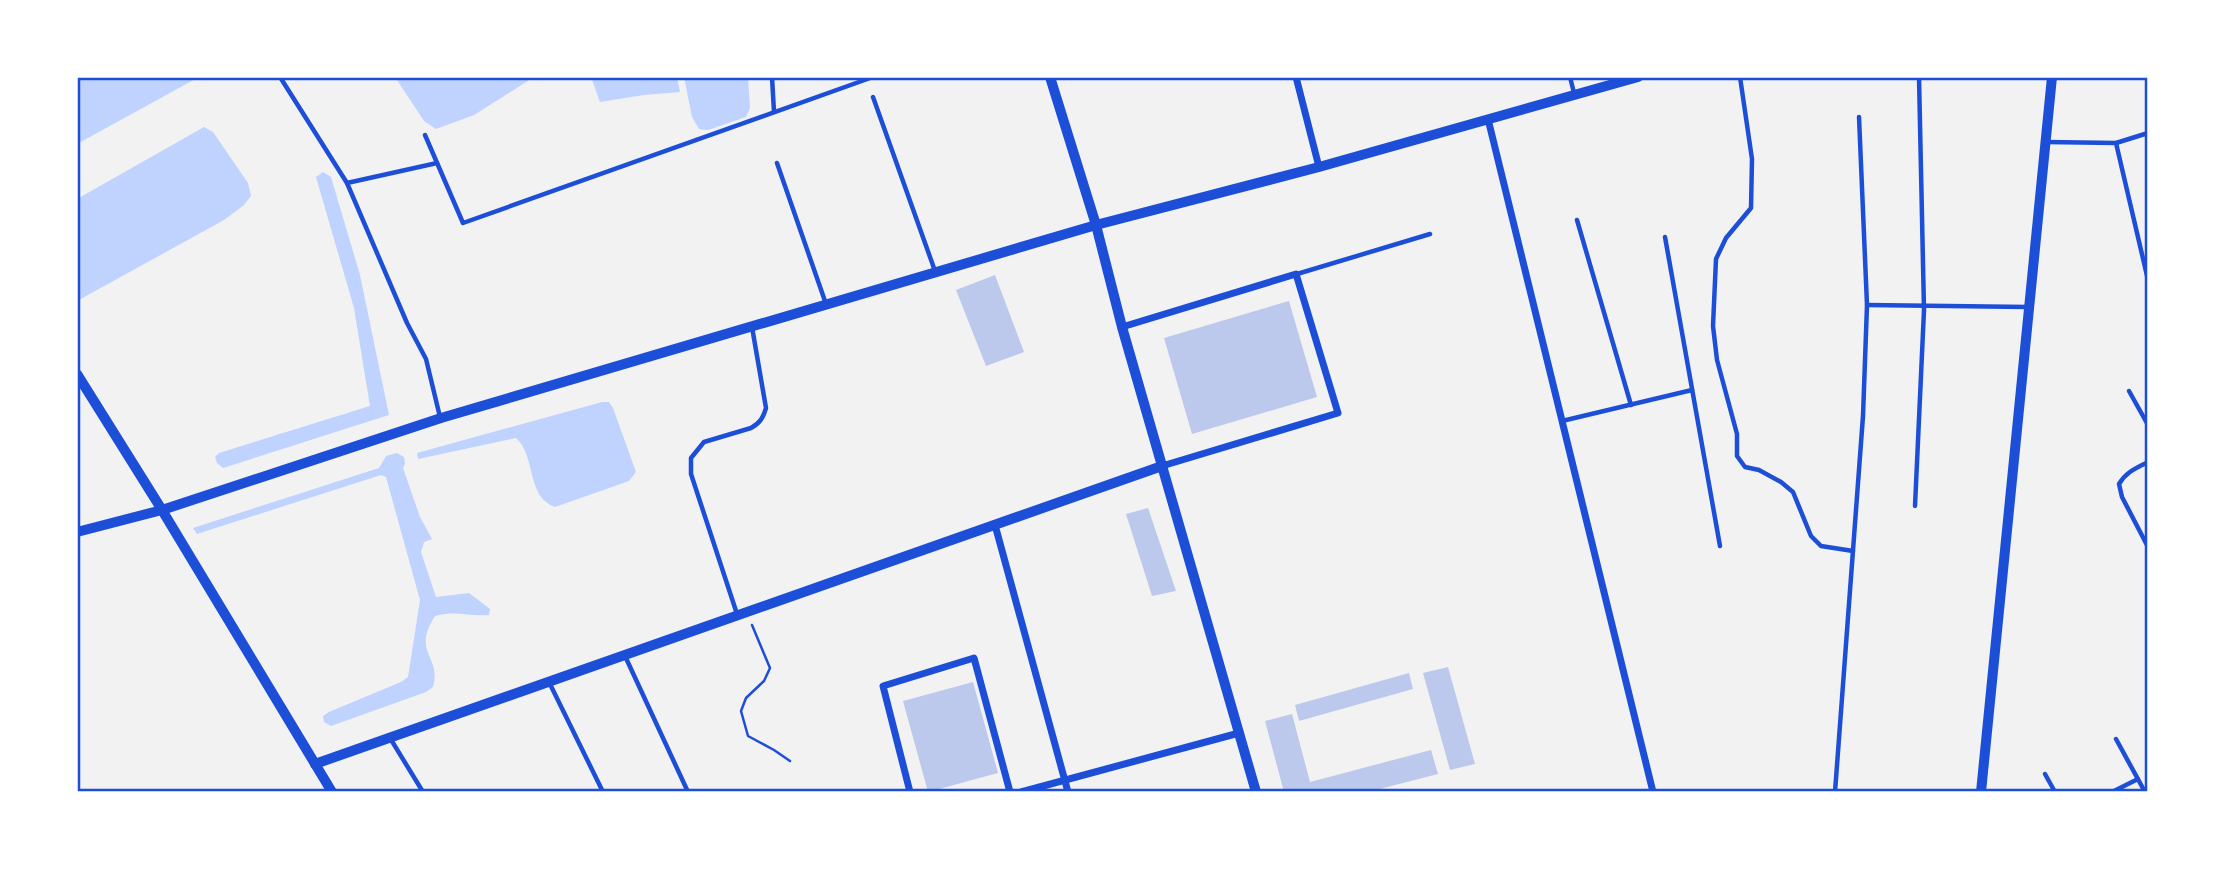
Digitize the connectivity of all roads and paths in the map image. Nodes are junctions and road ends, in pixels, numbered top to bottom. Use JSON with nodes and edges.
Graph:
{"nodes":[{"id":1,"x":280,"y":77,"type":"edge"},
{"id":2,"x":772,"y":77,"type":"edge"},
{"id":3,"x":873,"y":77,"type":"edge"},
{"id":4,"x":1050,"y":77,"type":"edge"},
{"id":5,"x":1296,"y":77,"type":"edge"},
{"id":6,"x":1570,"y":77,"type":"edge"},
{"id":7,"x":1638,"y":77,"type":"edge"},
{"id":8,"x":1740,"y":77,"type":"edge"},
{"id":9,"x":1919,"y":77,"type":"edge"},
{"id":10,"x":2052,"y":77,"type":"edge"},
{"id":11,"x":1574,"y":95,"type":"junction"},
{"id":12,"x":873,"y":97,"type":"dead end"},
{"id":13,"x":774,"y":112,"type":"junction"},
{"id":14,"x":1859,"y":117,"type":"dead end"},
{"id":15,"x":1488,"y":120,"type":"junction"},
{"id":16,"x":2148,"y":133,"type":"edge"},
{"id":17,"x":425,"y":135,"type":"dead end"},
{"id":18,"x":2046,"y":142,"type":"junction"},
{"id":19,"x":2116,"y":143,"type":"junction"},
{"id":20,"x":437,"y":163,"type":"junction"},
{"id":21,"x":777,"y":163,"type":"dead end"},
{"id":22,"x":1319,"y":167,"type":"junction"},
{"id":23,"x":347,"y":183,"type":"junction"},
{"id":24,"x":1577,"y":220,"type":"dead end"},
{"id":25,"x":1096,"y":225,"type":"junction"},
{"id":26,"x":1430,"y":234,"type":"dead end"},
{"id":27,"x":1664,"y":237,"type":"dead end"},
{"id":28,"x":936,"y":272,"type":"junction"},
{"id":29,"x":1296,"y":274,"type":"junction"},
{"id":30,"x":2148,"y":280,"type":"edge"},
{"id":31,"x":827,"y":304,"type":"junction"},
{"id":32,"x":1867,"y":305,"type":"junction"},
{"id":33,"x":1924,"y":306,"type":"junction"},
{"id":34,"x":2029,"y":307,"type":"junction"},
{"id":35,"x":752,"y":326,"type":"junction"},
{"id":36,"x":1122,"y":327,"type":"junction"},
{"id":37,"x":77,"y":374,"type":"edge"},
{"id":38,"x":1692,"y":390,"type":"junction"},
{"id":39,"x":2129,"y":391,"type":"dead end"},
{"id":40,"x":1631,"y":404,"type":"junction"},
{"id":41,"x":441,"y":418,"type":"junction"},
{"id":42,"x":1562,"y":421,"type":"junction"},
{"id":43,"x":2148,"y":425,"type":"edge"},
{"id":44,"x":2148,"y":462,"type":"edge"},
{"id":45,"x":1162,"y":466,"type":"junction"},
{"id":46,"x":1915,"y":506,"type":"dead end"},
{"id":47,"x":162,"y":510,"type":"junction"},
{"id":48,"x":995,"y":525,"type":"junction"},
{"id":49,"x":77,"y":532,"type":"edge"},
{"id":50,"x":1720,"y":547,"type":"dead end"},
{"id":51,"x":2148,"y":547,"type":"edge"},
{"id":52,"x":1853,"y":551,"type":"junction"},
{"id":53,"x":742,"y":614,"type":"junction"},
{"id":54,"x":625,"y":655,"type":"junction"},
{"id":55,"x":549,"y":681,"type":"junction"},
{"id":56,"x":1239,"y":733,"type":"junction"},
{"id":57,"x":390,"y":737,"type":"junction"},
{"id":58,"x":2116,"y":739,"type":"dead end"},
{"id":59,"x":790,"y":761,"type":"dead end"},
{"id":60,"x":314,"y":764,"type":"junction"},
{"id":61,"x":2045,"y":774,"type":"dead end"},
{"id":62,"x":2138,"y":779,"type":"junction"},
{"id":63,"x":1065,"y":780,"type":"junction"},
{"id":64,"x":332,"y":792,"type":"edge"},
{"id":65,"x":423,"y":792,"type":"edge"},
{"id":66,"x":603,"y":792,"type":"edge"},
{"id":67,"x":688,"y":792,"type":"edge"},
{"id":68,"x":910,"y":792,"type":"edge"},
{"id":69,"x":1010,"y":792,"type":"edge"},
{"id":70,"x":1021,"y":792,"type":"edge"},
{"id":71,"x":1068,"y":792,"type":"edge"},
{"id":72,"x":1256,"y":792,"type":"edge"},
{"id":73,"x":1653,"y":792,"type":"edge"},
{"id":74,"x":1835,"y":792,"type":"edge"},
{"id":75,"x":1981,"y":792,"type":"edge"},
{"id":76,"x":2055,"y":792,"type":"edge"},
{"id":77,"x":2112,"y":792,"type":"edge"},
{"id":78,"x":2144,"y":792,"type":"edge"}],
"edges":[{"from":1,"to":23,"type":"lane"},
{"from":2,"to":13,"type":"lane"},
{"from":3,"to":13,"type":"lane"},
{"from":4,"to":25,"type":"main road"},
{"from":5,"to":22,"type":"street"},
{"from":6,"to":11,"type":"lane"},
{"from":7,"to":11,"type":"main road"},
{"from":8,"to":52,"type":"lane"},
{"from":9,"to":33,"type":"lane"},
{"from":10,"to":18,"type":"street"},
{"from":11,"to":15,"type":"main road"},
{"from":12,"to":28,"type":"lane"},
{"from":13,"to":20,"type":"lane"},
{"from":14,"to":32,"type":"lane"},
{"from":15,"to":22,"type":"main road"},
{"from":15,"to":42,"type":"street"},
{"from":16,"to":19,"type":"lane"},
{"from":17,"to":20,"type":"lane"},
{"from":18,"to":19,"type":"lane"},
{"from":18,"to":34,"type":"street"},
{"from":19,"to":30,"type":"lane"},
{"from":20,"to":23,"type":"lane"},
{"from":21,"to":31,"type":"lane"},
{"from":22,"to":25,"type":"main road"},
{"from":23,"to":41,"type":"lane"},
{"from":24,"to":40,"type":"lane"},
{"from":25,"to":28,"type":"street"},
{"from":25,"to":36,"type":"street"},
{"from":26,"to":29,"type":"lane"},
{"from":27,"to":38,"type":"lane"},
{"from":28,"to":31,"type":"street"},
{"from":29,"to":36,"type":"street"},
{"from":29,"to":45,"type":"street"},
{"from":31,"to":35,"type":"street"},
{"from":32,"to":33,"type":"lane"},
{"from":32,"to":52,"type":"lane"},
{"from":33,"to":34,"type":"lane"},
{"from":33,"to":46,"type":"lane"},
{"from":34,"to":75,"type":"street"},
{"from":35,"to":41,"type":"street"},
{"from":35,"to":53,"type":"lane"},
{"from":36,"to":45,"type":"street"},
{"from":37,"to":47,"type":"street"},
{"from":38,"to":40,"type":"lane"},
{"from":38,"to":50,"type":"lane"},
{"from":39,"to":43,"type":"lane"},
{"from":40,"to":42,"type":"lane"},
{"from":41,"to":47,"type":"street"},
{"from":42,"to":73,"type":"street"},
{"from":44,"to":51,"type":"lane"},
{"from":45,"to":48,"type":"street"},
{"from":45,"to":56,"type":"street"},
{"from":47,"to":49,"type":"street"},
{"from":47,"to":60,"type":"street"},
{"from":48,"to":53,"type":"street"},
{"from":48,"to":63,"type":"street"},
{"from":52,"to":74,"type":"lane"},
{"from":53,"to":54,"type":"street"},
{"from":53,"to":59,"type":"path"},
{"from":54,"to":55,"type":"street"},
{"from":54,"to":67,"type":"lane"},
{"from":55,"to":57,"type":"street"},
{"from":55,"to":66,"type":"lane"},
{"from":56,"to":63,"type":"street"},
{"from":56,"to":72,"type":"street"},
{"from":57,"to":60,"type":"street"},
{"from":57,"to":65,"type":"lane"},
{"from":58,"to":62,"type":"lane"},
{"from":60,"to":64,"type":"street"},
{"from":61,"to":76,"type":"lane"},
{"from":62,"to":77,"type":"lane"},
{"from":62,"to":78,"type":"lane"},
{"from":63,"to":70,"type":"street"},
{"from":63,"to":71,"type":"street"},
{"from":68,"to":69,"type":"street"}]}
